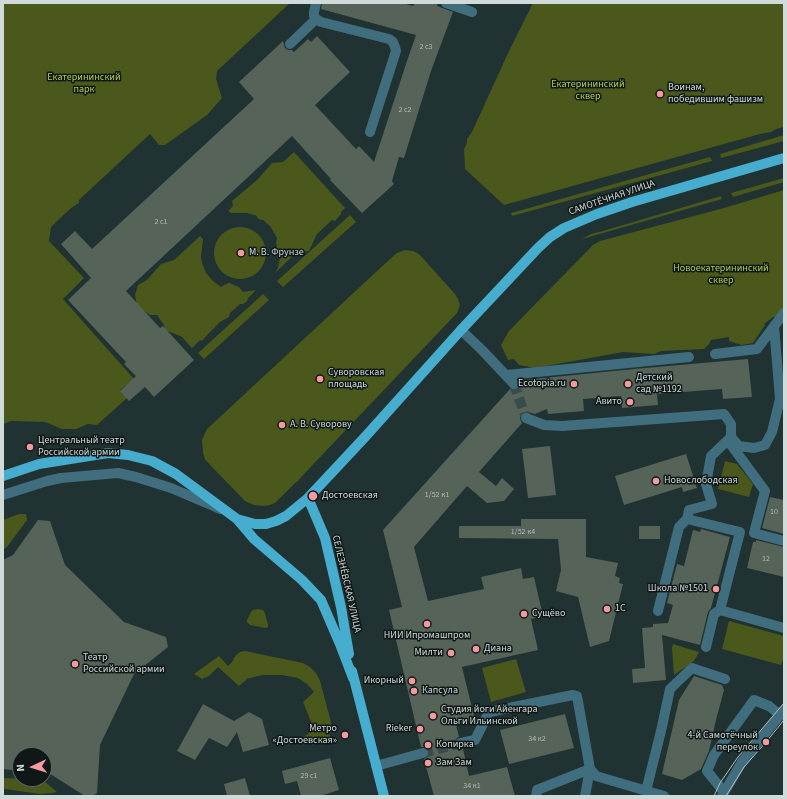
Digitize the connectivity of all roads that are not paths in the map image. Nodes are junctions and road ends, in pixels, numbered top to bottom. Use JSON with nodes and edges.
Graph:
{"nodes":[{"id":1,"x":316,"y":3,"type":"edge"},
{"id":2,"x":446,"y":3,"type":"edge"},
{"id":3,"x":467,"y":8,"type":"edge"},
{"id":4,"x":316,"y":20,"type":"junction"},
{"id":5,"x":290,"y":44,"type":"dead end"},
{"id":6,"x":370,"y":132,"type":"dead end"},
{"id":7,"x":784,"y":158,"type":"edge"},
{"id":8,"x":784,"y":313,"type":"edge"},
{"id":9,"x":774,"y":326,"type":"junction"},
{"id":10,"x":461,"y":330,"type":"junction"},
{"id":11,"x":716,"y":354,"type":"dead end"},
{"id":12,"x":689,"y":356,"type":"dead end"},
{"id":13,"x":507,"y":376,"type":"junction"},
{"id":14,"x":514,"y":384,"type":"tunnel mouth"},
{"id":15,"x":782,"y":399,"type":"edge"},
{"id":16,"x":526,"y":418,"type":"dead end"},
{"id":17,"x":730,"y":439,"type":"junction"},
{"id":18,"x":3,"y":476,"type":"edge"},
{"id":19,"x":3,"y":495,"type":"edge"},
{"id":20,"x":308,"y":498,"type":"junction"},
{"id":21,"x":237,"y":518,"type":"junction"},
{"id":22,"x":687,"y":519,"type":"junction"},
{"id":23,"x":784,"y":541,"type":"edge"},
{"id":24,"x":720,"y":610,"type":"junction"},
{"id":25,"x":658,"y":611,"type":"dead end"},
{"id":26,"x":784,"y":628,"type":"edge"},
{"id":27,"x":706,"y":647,"type":"dead end"},
{"id":28,"x":354,"y":678,"type":"junction"},
{"id":29,"x":725,"y":679,"type":"dead end"},
{"id":30,"x":782,"y":713,"type":"edge"},
{"id":31,"x":461,"y":743,"type":"tunnel mouth"},
{"id":32,"x":423,"y":753,"type":"tunnel mouth"},
{"id":33,"x":376,"y":766,"type":"junction"},
{"id":34,"x":590,"y":769,"type":"junction"},
{"id":35,"x":646,"y":791,"type":"junction"},
{"id":36,"x":723,"y":794,"type":"edge"},
{"id":37,"x":384,"y":796,"type":"edge"},
{"id":38,"x":536,"y":796,"type":"edge"},
{"id":39,"x":585,"y":796,"type":"edge"},
{"id":40,"x":664,"y":796,"type":"edge"}],
"edges":[{"from":1,"to":4,"type":"street"},
{"from":2,"to":3,"type":"street"},
{"from":4,"to":5,"type":"street"},
{"from":4,"to":6,"type":"street"},
{"from":7,"to":10,"type":"main road","name":"САМОТЁЧНАЯ УЛИЦА"},
{"from":8,"to":9,"type":"street"},
{"from":9,"to":11,"type":"street"},
{"from":9,"to":15,"type":"street"},
{"from":10,"to":13,"type":"street"},
{"from":10,"to":20,"type":"main road"},
{"from":12,"to":13,"type":"street"},
{"from":13,"to":14,"type":"street"},
{"from":15,"to":17,"type":"street"},
{"from":16,"to":17,"type":"street"},
{"from":17,"to":22,"type":"street"},
{"from":17,"to":23,"type":"street"},
{"from":18,"to":21,"type":"main road"},
{"from":19,"to":21,"type":"street"},
{"from":20,"to":21,"type":"main road"},
{"from":20,"to":28,"type":"main road","name":"СЕЛЕЗНЁВСКАЯ УЛИЦА"},
{"from":21,"to":28,"type":"main road","name":"СЕЛЕЗНЁВСКАЯ УЛИЦА"},
{"from":22,"to":24,"type":"street"},
{"from":22,"to":25,"type":"street"},
{"from":24,"to":26,"type":"street"},
{"from":24,"to":27,"type":"street"},
{"from":28,"to":33,"type":"main road","name":"СЕЛЕЗНЁВСКАЯ УЛИЦА"},
{"from":29,"to":35,"type":"street"},
{"from":30,"to":36,"type":"street"},
{"from":30,"to":36,"type":"street"},
{"from":31,"to":34,"type":"street"},
{"from":32,"to":33,"type":"street"},
{"from":33,"to":37,"type":"main road","name":"СЕЛЕЗНЁВСКАЯ УЛИЦА"},
{"from":34,"to":35,"type":"street"},
{"from":34,"to":38,"type":"street"},
{"from":34,"to":39,"type":"street"},
{"from":35,"to":40,"type":"street"}]}
